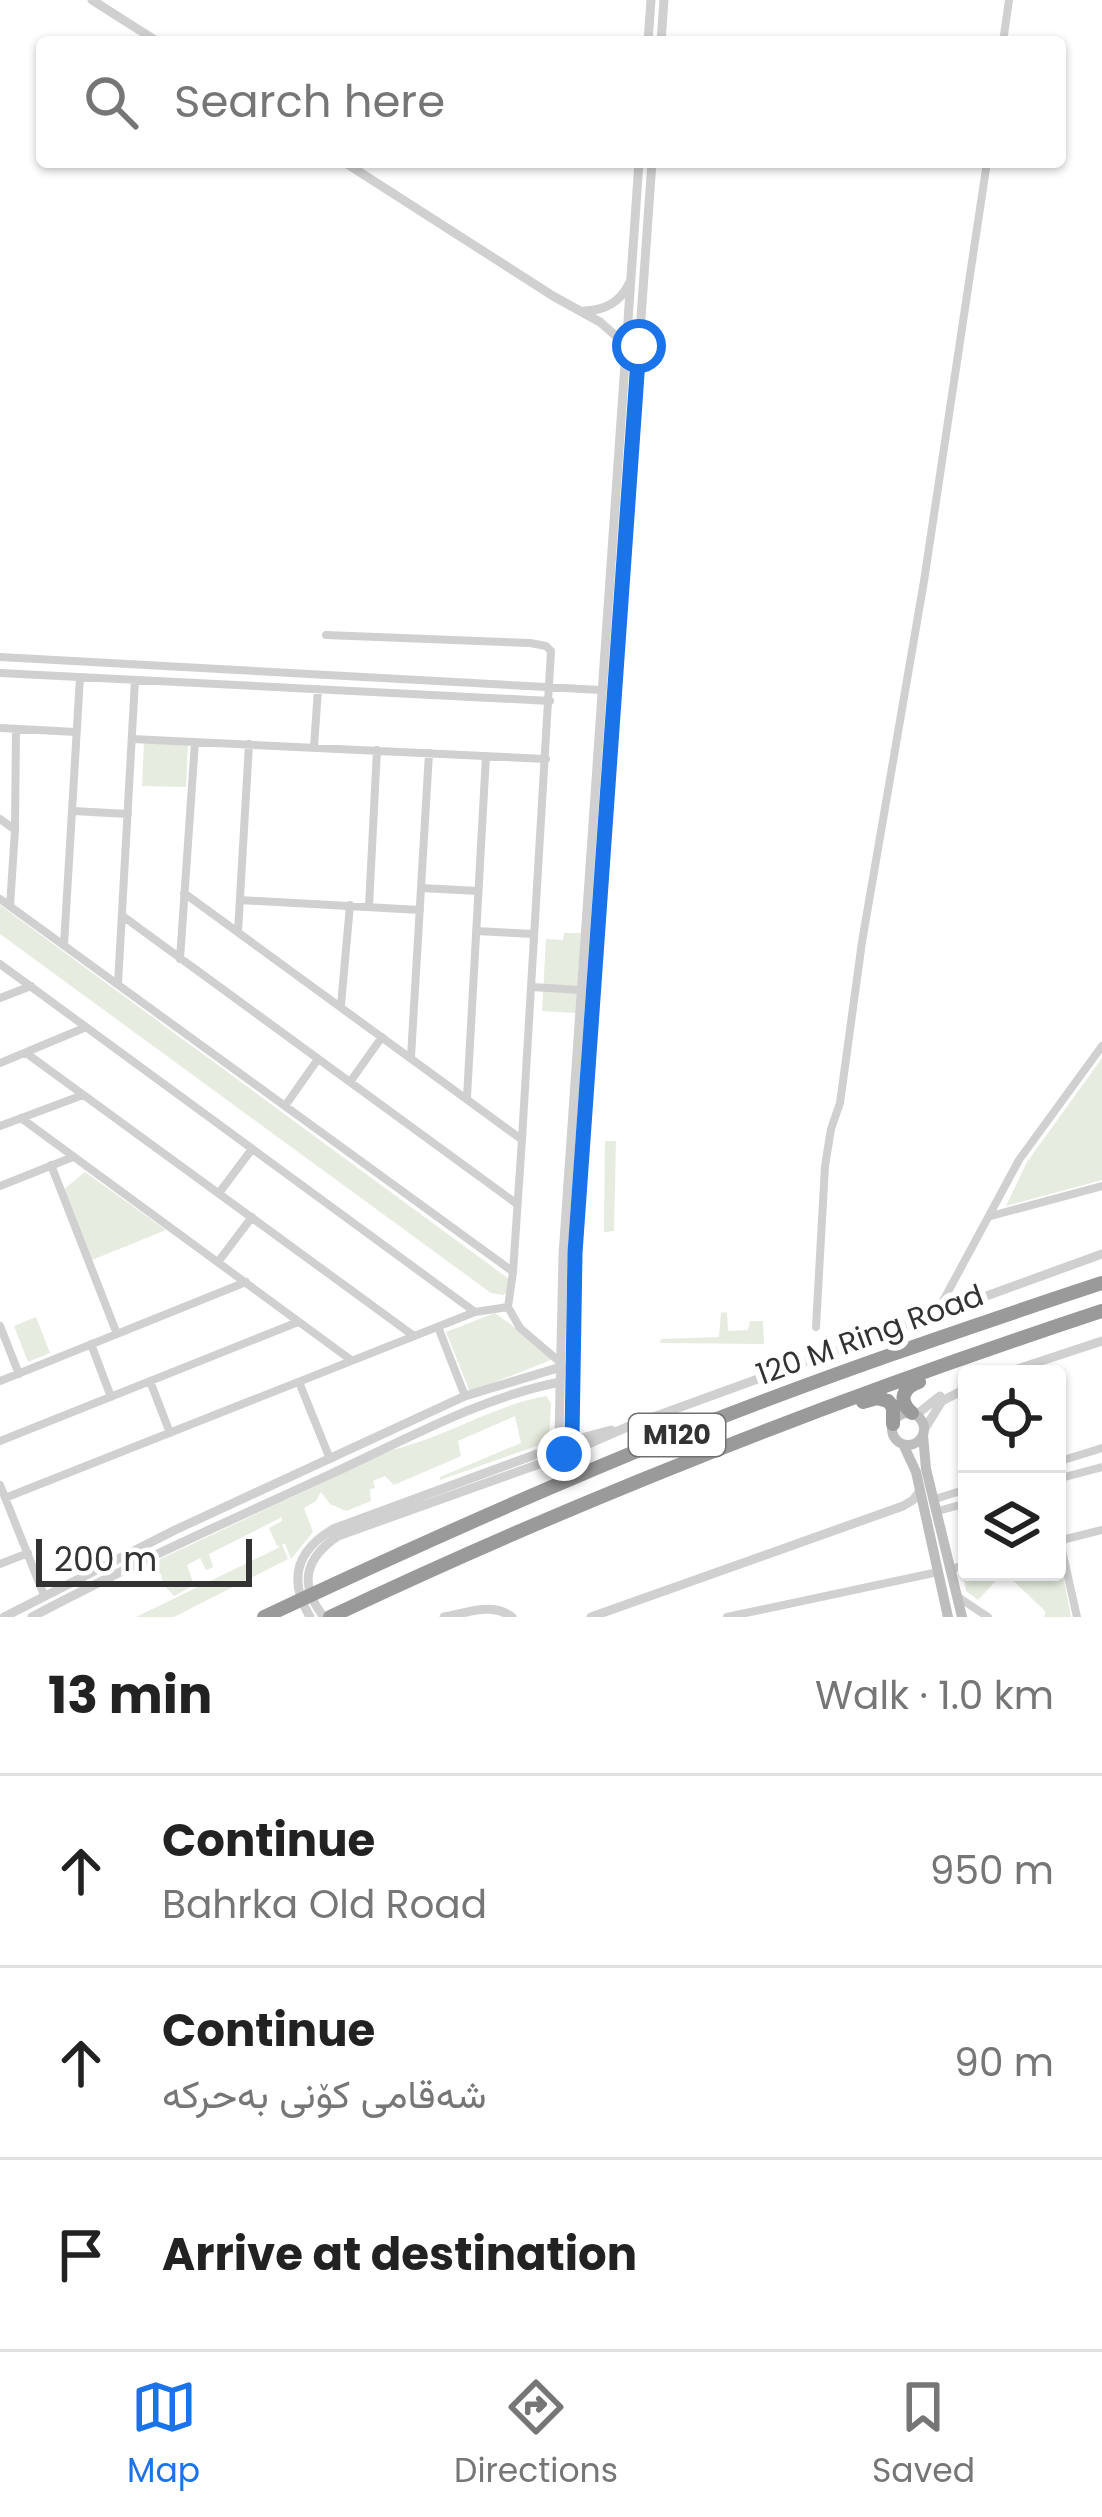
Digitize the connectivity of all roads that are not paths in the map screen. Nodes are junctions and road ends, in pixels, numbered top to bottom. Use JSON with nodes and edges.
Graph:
{"nodes":[{"id":1,"x":92,"y":0,"type":"edge"},
{"id":2,"x":651,"y":0,"type":"edge"},
{"id":3,"x":664,"y":0,"type":"edge"},
{"id":4,"x":1009,"y":0,"type":"edge"},
{"id":5,"x":149,"y":36,"type":"edge"},
{"id":6,"x":648,"y":36,"type":"edge"},
{"id":7,"x":661,"y":36,"type":"edge"},
{"id":8,"x":1004,"y":36,"type":"edge"},
{"id":9,"x":354,"y":168,"type":"edge"},
{"id":10,"x":639,"y":168,"type":"edge"},
{"id":11,"x":652,"y":168,"type":"edge"},
{"id":12,"x":986,"y":168,"type":"edge"},
{"id":13,"x":631,"y":278,"type":"junction"},
{"id":14,"x":580,"y":311,"type":"junction"},
{"id":15,"x":626,"y":345,"type":"junction"},
{"id":16,"x":326,"y":635,"type":"dead end"},
{"id":17,"x":0,"y":657,"type":"edge"},
{"id":18,"x":0,"y":673,"type":"edge"},
{"id":19,"x":80,"y":677,"type":"junction"},
{"id":20,"x":135,"y":680,"type":"junction"},
{"id":21,"x":550,"y":688,"type":"junction"},
{"id":22,"x":318,"y":689,"type":"junction"},
{"id":23,"x":602,"y":690,"type":"junction"},
{"id":24,"x":550,"y":701,"type":"junction"},
{"id":25,"x":0,"y":728,"type":"edge"},
{"id":26,"x":16,"y":729,"type":"junction"},
{"id":27,"x":76,"y":732,"type":"junction"},
{"id":28,"x":133,"y":739,"type":"junction"},
{"id":29,"x":195,"y":742,"type":"junction"},
{"id":30,"x":249,"y":744,"type":"junction"},
{"id":31,"x":314,"y":747,"type":"junction"},
{"id":32,"x":377,"y":751,"type":"junction"},
{"id":33,"x":429,"y":753,"type":"junction"},
{"id":34,"x":486,"y":756,"type":"junction"},
{"id":35,"x":546,"y":759,"type":"junction"},
{"id":36,"x":73,"y":811,"type":"junction"},
{"id":37,"x":128,"y":814,"type":"junction"},
{"id":38,"x":0,"y":819,"type":"edge"},
{"id":39,"x":15,"y":830,"type":"junction"},
{"id":40,"x":421,"y":888,"type":"junction"},
{"id":41,"x":478,"y":891,"type":"junction"},
{"id":42,"x":184,"y":893,"type":"junction"},
{"id":43,"x":0,"y":898,"type":"edge"},
{"id":44,"x":240,"y":900,"type":"junction"},
{"id":45,"x":350,"y":905,"type":"junction"},
{"id":46,"x":10,"y":906,"type":"junction"},
{"id":47,"x":369,"y":906,"type":"junction"},
{"id":48,"x":420,"y":910,"type":"junction"},
{"id":49,"x":124,"y":917,"type":"junction"},
{"id":50,"x":476,"y":931,"type":"junction"},
{"id":51,"x":238,"y":932,"type":"junction"},
{"id":52,"x":535,"y":934,"type":"junction"},
{"id":53,"x":64,"y":945,"type":"junction"},
{"id":54,"x":180,"y":958,"type":"junction"},
{"id":55,"x":0,"y":964,"type":"edge"},
{"id":56,"x":118,"y":985,"type":"junction"},
{"id":57,"x":31,"y":986,"type":"junction"},
{"id":58,"x":532,"y":987,"type":"junction"},
{"id":59,"x":581,"y":990,"type":"junction"},
{"id":60,"x":0,"y":998,"type":"edge"},
{"id":61,"x":340,"y":1007,"type":"junction"},
{"id":62,"x":86,"y":1027,"type":"junction"},
{"id":63,"x":382,"y":1037,"type":"junction"},
{"id":64,"x":1102,"y":1046,"type":"edge"},
{"id":65,"x":26,"y":1053,"type":"junction"},
{"id":66,"x":411,"y":1058,"type":"junction"},
{"id":67,"x":317,"y":1059,"type":"junction"},
{"id":68,"x":0,"y":1063,"type":"edge"},
{"id":69,"x":350,"y":1082,"type":"junction"},
{"id":70,"x":83,"y":1094,"type":"junction"},
{"id":71,"x":466,"y":1099,"type":"junction"},
{"id":72,"x":284,"y":1106,"type":"junction"},
{"id":73,"x":21,"y":1118,"type":"junction"},
{"id":74,"x":0,"y":1126,"type":"edge"},
{"id":75,"x":522,"y":1139,"type":"junction"},
{"id":76,"x":252,"y":1149,"type":"junction"},
{"id":77,"x":74,"y":1156,"type":"junction"},
{"id":78,"x":51,"y":1165,"type":"junction"},
{"id":79,"x":0,"y":1186,"type":"edge"},
{"id":80,"x":1102,"y":1186,"type":"edge"},
{"id":81,"x":219,"y":1193,"type":"junction"},
{"id":82,"x":518,"y":1204,"type":"junction"},
{"id":83,"x":990,"y":1216,"type":"junction"},
{"id":84,"x":252,"y":1217,"type":"junction"},
{"id":85,"x":1102,"y":1254,"type":"edge"},
{"id":86,"x":218,"y":1262,"type":"junction"},
{"id":87,"x":513,"y":1272,"type":"junction"},
{"id":88,"x":246,"y":1282,"type":"junction"},
{"id":89,"x":1102,"y":1283,"type":"edge"},
{"id":90,"x":508,"y":1307,"type":"junction"},
{"id":91,"x":1102,"y":1311,"type":"edge"},
{"id":92,"x":475,"y":1312,"type":"junction"},
{"id":93,"x":935,"y":1316,"type":"junction"},
{"id":94,"x":299,"y":1322,"type":"junction"},
{"id":95,"x":0,"y":1326,"type":"edge"},
{"id":96,"x":438,"y":1327,"type":"junction"},
{"id":97,"x":816,"y":1328,"type":"dead end"},
{"id":98,"x":117,"y":1334,"type":"junction"},
{"id":99,"x":414,"y":1336,"type":"junction"},
{"id":100,"x":1102,"y":1341,"type":"edge"},
{"id":101,"x":91,"y":1345,"type":"junction"},
{"id":102,"x":958,"y":1359,"type":"junction"},
{"id":103,"x":352,"y":1360,"type":"junction"},
{"id":104,"x":561,"y":1365,"type":"junction"},
{"id":105,"x":1029,"y":1365,"type":"edge"},
{"id":106,"x":19,"y":1374,"type":"junction"},
{"id":107,"x":532,"y":1374,"type":"junction"},
{"id":108,"x":0,"y":1381,"type":"edge"},
{"id":109,"x":150,"y":1381,"type":"junction"},
{"id":110,"x":299,"y":1382,"type":"junction"},
{"id":111,"x":560,"y":1382,"type":"junction"},
{"id":112,"x":536,"y":1387,"type":"junction"},
{"id":113,"x":958,"y":1388,"type":"edge"},
{"id":114,"x":958,"y":1391,"type":"edge"},
{"id":115,"x":465,"y":1396,"type":"junction"},
{"id":116,"x":111,"y":1397,"type":"junction"},
{"id":117,"x":812,"y":1412,"type":"junction"},
{"id":118,"x":914,"y":1414,"type":"junction"},
{"id":119,"x":892,"y":1424,"type":"junction"},
{"id":120,"x":170,"y":1433,"type":"junction"},
{"id":121,"x":923,"y":1433,"type":"junction"},
{"id":122,"x":0,"y":1441,"type":"edge"},
{"id":123,"x":566,"y":1444,"type":"junction"},
{"id":124,"x":903,"y":1444,"type":"junction"},
{"id":125,"x":1102,"y":1450,"type":"edge"},
{"id":126,"x":330,"y":1459,"type":"junction"},
{"id":127,"x":1066,"y":1460,"type":"edge"},
{"id":128,"x":1102,"y":1466,"type":"edge"},
{"id":129,"x":1066,"y":1476,"type":"edge"},
{"id":130,"x":0,"y":1485,"type":"edge"},
{"id":131,"x":920,"y":1491,"type":"junction"},
{"id":132,"x":958,"y":1494,"type":"edge"},
{"id":133,"x":5,"y":1498,"type":"junction"},
{"id":134,"x":958,"y":1504,"type":"edge"},
{"id":135,"x":933,"y":1508,"type":"junction"},
{"id":136,"x":857,"y":1523,"type":"junction"},
{"id":137,"x":175,"y":1530,"type":"junction"},
{"id":138,"x":1102,"y":1530,"type":"edge"},
{"id":139,"x":1066,"y":1539,"type":"edge"},
{"id":140,"x":181,"y":1544,"type":"junction"},
{"id":141,"x":28,"y":1553,"type":"junction"},
{"id":142,"x":0,"y":1564,"type":"edge"},
{"id":143,"x":958,"y":1566,"type":"edge"},
{"id":144,"x":944,"y":1570,"type":"junction"},
{"id":145,"x":1066,"y":1573,"type":"edge"},
{"id":146,"x":303,"y":1577,"type":"junction"},
{"id":147,"x":44,"y":1595,"type":"junction"},
{"id":148,"x":957,"y":1596,"type":"junction"},
{"id":149,"x":734,"y":1616,"type":"edge"},
{"id":150,"x":4,"y":1617,"type":"edge"},
{"id":151,"x":32,"y":1617,"type":"edge"},
{"id":152,"x":264,"y":1617,"type":"edge"},
{"id":153,"x":310,"y":1617,"type":"edge"},
{"id":154,"x":327,"y":1617,"type":"edge"},
{"id":155,"x":444,"y":1617,"type":"edge"},
{"id":156,"x":512,"y":1617,"type":"edge"},
{"id":157,"x":591,"y":1617,"type":"edge"},
{"id":158,"x":948,"y":1617,"type":"edge"},
{"id":159,"x":962,"y":1617,"type":"edge"},
{"id":160,"x":988,"y":1617,"type":"edge"},
{"id":161,"x":1077,"y":1617,"type":"edge"}],
"edges":[{"from":1,"to":5,"type":"street"},
{"from":2,"to":6,"type":"street"},
{"from":3,"to":7,"type":"street"},
{"from":4,"to":8,"type":"street"},
{"from":9,"to":14,"type":"street"},
{"from":10,"to":13,"type":"street"},
{"from":11,"to":123,"type":"street"},
{"from":12,"to":97,"type":"street"},
{"from":13,"to":14,"type":"street"},
{"from":13,"to":15,"type":"street"},
{"from":14,"to":15,"type":"street"},
{"from":15,"to":23,"type":"street"},
{"from":16,"to":21,"type":"street"},
{"from":17,"to":21,"type":"street"},
{"from":18,"to":19,"type":"street"},
{"from":19,"to":20,"type":"street"},
{"from":19,"to":27,"type":"street"},
{"from":20,"to":22,"type":"street"},
{"from":20,"to":28,"type":"street"},
{"from":21,"to":23,"type":"street"},
{"from":21,"to":24,"type":"street"},
{"from":22,"to":24,"type":"street"},
{"from":22,"to":31,"type":"street"},
{"from":23,"to":59,"type":"street"},
{"from":24,"to":35,"type":"street"},
{"from":25,"to":26,"type":"street"},
{"from":26,"to":27,"type":"street"},
{"from":26,"to":39,"type":"street"},
{"from":27,"to":36,"type":"street"},
{"from":28,"to":29,"type":"street"},
{"from":28,"to":37,"type":"street"},
{"from":29,"to":30,"type":"street"},
{"from":29,"to":42,"type":"street"},
{"from":30,"to":31,"type":"street"},
{"from":30,"to":44,"type":"street"},
{"from":31,"to":32,"type":"street"},
{"from":32,"to":33,"type":"street"},
{"from":32,"to":47,"type":"street"},
{"from":33,"to":34,"type":"street"},
{"from":33,"to":40,"type":"street"},
{"from":34,"to":35,"type":"street"},
{"from":34,"to":41,"type":"street"},
{"from":35,"to":52,"type":"street"},
{"from":36,"to":37,"type":"street"},
{"from":36,"to":53,"type":"street"},
{"from":37,"to":49,"type":"street"},
{"from":38,"to":39,"type":"street"},
{"from":39,"to":46,"type":"street"},
{"from":40,"to":41,"type":"street"},
{"from":40,"to":48,"type":"street"},
{"from":41,"to":50,"type":"street"},
{"from":42,"to":51,"type":"street"},
{"from":42,"to":54,"type":"street"},
{"from":43,"to":46,"type":"street"},
{"from":44,"to":45,"type":"street"},
{"from":44,"to":51,"type":"street"},
{"from":45,"to":47,"type":"street"},
{"from":45,"to":61,"type":"street"},
{"from":46,"to":53,"type":"street"},
{"from":47,"to":48,"type":"street"},
{"from":48,"to":66,"type":"street"},
{"from":49,"to":54,"type":"street"},
{"from":49,"to":56,"type":"street"},
{"from":50,"to":52,"type":"street"},
{"from":50,"to":71,"type":"street"},
{"from":51,"to":61,"type":"street"},
{"from":52,"to":58,"type":"street"},
{"from":53,"to":56,"type":"street"},
{"from":54,"to":67,"type":"street"},
{"from":55,"to":57,"type":"street"},
{"from":56,"to":72,"type":"street"},
{"from":57,"to":60,"type":"street"},
{"from":57,"to":62,"type":"street"},
{"from":58,"to":59,"type":"street"},
{"from":58,"to":75,"type":"street"},
{"from":59,"to":104,"type":"street"},
{"from":61,"to":63,"type":"street"},
{"from":62,"to":65,"type":"street"},
{"from":62,"to":76,"type":"street"},
{"from":63,"to":66,"type":"street"},
{"from":63,"to":69,"type":"street"},
{"from":64,"to":83,"type":"street"},
{"from":65,"to":68,"type":"street"},
{"from":65,"to":70,"type":"street"},
{"from":66,"to":71,"type":"street"},
{"from":67,"to":69,"type":"street"},
{"from":67,"to":72,"type":"street"},
{"from":69,"to":82,"type":"street"},
{"from":70,"to":73,"type":"street"},
{"from":70,"to":81,"type":"street"},
{"from":71,"to":75,"type":"street"},
{"from":72,"to":87,"type":"street"},
{"from":73,"to":74,"type":"street"},
{"from":73,"to":77,"type":"street"},
{"from":75,"to":82,"type":"street"},
{"from":76,"to":81,"type":"street"},
{"from":76,"to":92,"type":"street"},
{"from":77,"to":78,"type":"street"},
{"from":77,"to":86,"type":"street"},
{"from":78,"to":79,"type":"street"},
{"from":78,"to":98,"type":"street"},
{"from":80,"to":83,"type":"street"},
{"from":81,"to":84,"type":"street"},
{"from":82,"to":87,"type":"street"},
{"from":83,"to":93,"type":"street"},
{"from":84,"to":86,"type":"street"},
{"from":84,"to":99,"type":"street"},
{"from":85,"to":93,"type":"street"},
{"from":86,"to":88,"type":"street"},
{"from":87,"to":90,"type":"street"},
{"from":88,"to":94,"type":"street"},
{"from":88,"to":98,"type":"street"},
{"from":89,"to":152,"type":"highway","name":"120 M Ring Road","number":"M120"},
{"from":90,"to":92,"type":"street"},
{"from":90,"to":104,"type":"street"},
{"from":91,"to":102,"type":"highway","name":"120 M Ring Road","number":"M120"},
{"from":92,"to":96,"type":"street"},
{"from":93,"to":123,"type":"street"},
{"from":94,"to":103,"type":"street"},
{"from":94,"to":109,"type":"street"},
{"from":95,"to":106,"type":"street"},
{"from":96,"to":99,"type":"street"},
{"from":96,"to":115,"type":"street"},
{"from":98,"to":101,"type":"street"},
{"from":99,"to":103,"type":"street"},
{"from":100,"to":105,"type":"street"},
{"from":101,"to":106,"type":"street"},
{"from":101,"to":116,"type":"street"},
{"from":102,"to":117,"type":"highway","name":"120 M Ring Road","number":"M120"},
{"from":102,"to":118,"type":"highway"},
{"from":103,"to":110,"type":"street"},
{"from":104,"to":107,"type":"street"},
{"from":104,"to":111,"type":"street"},
{"from":106,"to":108,"type":"street"},
{"from":107,"to":112,"type":"street"},
{"from":107,"to":115,"type":"street"},
{"from":109,"to":116,"type":"street"},
{"from":109,"to":120,"type":"street"},
{"from":110,"to":120,"type":"street"},
{"from":110,"to":126,"type":"street"},
{"from":111,"to":112,"type":"street"},
{"from":111,"to":123,"type":"street"},
{"from":112,"to":140,"type":"street"},
{"from":113,"to":118,"type":"street"},
{"from":114,"to":121,"type":"street"},
{"from":115,"to":126,"type":"street"},
{"from":116,"to":122,"type":"street"},
{"from":117,"to":119,"type":"highway"},
{"from":117,"to":154,"type":"highway","name":"120 M Ring Road","number":"M120"},
{"from":118,"to":119,"type":"main road"},
{"from":118,"to":121,"type":"main road"},
{"from":119,"to":124,"type":"main road"},
{"from":120,"to":133,"type":"street"},
{"from":121,"to":124,"type":"main road"},
{"from":121,"to":135,"type":"main road"},
{"from":123,"to":146,"type":"street"},
{"from":124,"to":131,"type":"main road"},
{"from":125,"to":127,"type":"street"},
{"from":126,"to":137,"type":"street"},
{"from":128,"to":129,"type":"street"},
{"from":130,"to":133,"type":"street"},
{"from":131,"to":135,"type":"main road"},
{"from":131,"to":136,"type":"street"},
{"from":132,"to":135,"type":"street"},
{"from":133,"to":141,"type":"street"},
{"from":134,"to":135,"type":"street"},
{"from":135,"to":136,"type":"street"},
{"from":135,"to":144,"type":"main road"},
{"from":136,"to":157,"type":"street"},
{"from":137,"to":140,"type":"street"},
{"from":137,"to":147,"type":"street"},
{"from":138,"to":139,"type":"street"},
{"from":140,"to":151,"type":"street"},
{"from":141,"to":142,"type":"street"},
{"from":141,"to":147,"type":"street"},
{"from":143,"to":144,"type":"street"},
{"from":144,"to":148,"type":"main road"},
{"from":144,"to":149,"type":"street"},
{"from":144,"to":158,"type":"main road"},
{"from":145,"to":161,"type":"street"},
{"from":146,"to":153,"type":"street"},
{"from":146,"to":154,"type":"street"},
{"from":147,"to":150,"type":"street"},
{"from":148,"to":159,"type":"main road"},
{"from":148,"to":160,"type":"street"},
{"from":155,"to":156,"type":"street"}]}
